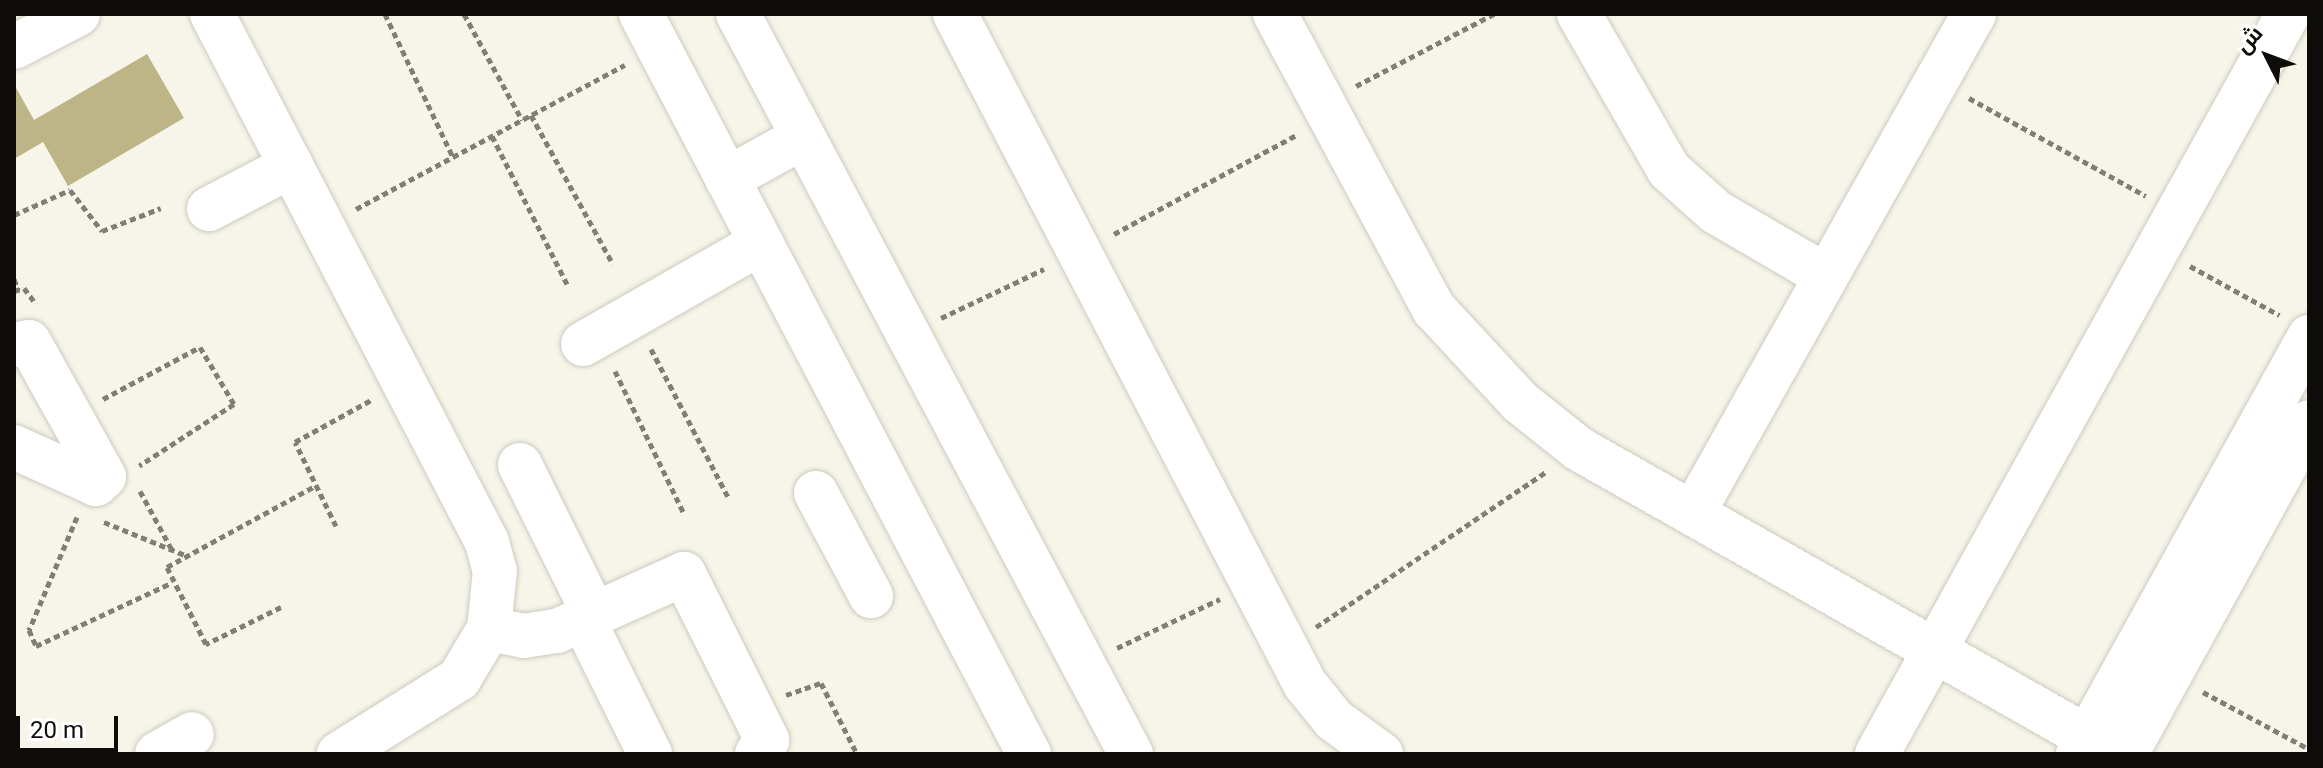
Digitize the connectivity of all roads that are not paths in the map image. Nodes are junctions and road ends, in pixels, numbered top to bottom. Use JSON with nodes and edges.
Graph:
{"nodes":[{"id":1,"x":78,"y":14,"type":"edge"},
{"id":2,"x":212,"y":14,"type":"edge"},
{"id":3,"x":738,"y":14,"type":"edge"},
{"id":4,"x":955,"y":14,"type":"edge"},
{"id":5,"x":1275,"y":14,"type":"edge"},
{"id":6,"x":1579,"y":14,"type":"edge"},
{"id":7,"x":1974,"y":14,"type":"edge"},
{"id":8,"x":2288,"y":14,"type":"edge"},
{"id":9,"x":649,"y":30,"type":"edge"},
{"id":10,"x":14,"y":47,"type":"edge"},
{"id":11,"x":803,"y":137,"type":"junction"},
{"id":12,"x":291,"y":166,"type":"junction"},
{"id":13,"x":727,"y":179,"type":"junction"},
{"id":14,"x":209,"y":209,"type":"dead end"},
{"id":15,"x":761,"y":243,"type":"junction"},
{"id":16,"x":1826,"y":276,"type":"junction"},
{"id":17,"x":604,"y":331,"type":"road end"},
{"id":18,"x":2302,"y":331,"type":"edge"},
{"id":19,"x":14,"y":345,"type":"edge"},
{"id":20,"x":2309,"y":422,"type":"edge"},
{"id":21,"x":14,"y":447,"type":"edge"},
{"id":22,"x":520,"y":465,"type":"dead end"},
{"id":23,"x":816,"y":493,"type":"dead end"},
{"id":24,"x":902,"y":511,"type":"junction"},
{"id":25,"x":1693,"y":513,"type":"junction"},
{"id":26,"x":843,"y":544,"type":"junction"},
{"id":27,"x":871,"y":596,"type":"dead end"},
{"id":28,"x":588,"y":617,"type":"junction"},
{"id":29,"x":489,"y":629,"type":"junction"},
{"id":30,"x":1933,"y":650,"type":"junction"},
{"id":31,"x":2097,"y":748,"type":"edge"},
{"id":32,"x":339,"y":754,"type":"edge"},
{"id":33,"x":650,"y":754,"type":"edge"},
{"id":34,"x":757,"y":754,"type":"edge"},
{"id":35,"x":1029,"y":754,"type":"edge"},
{"id":36,"x":1131,"y":754,"type":"edge"},
{"id":37,"x":1381,"y":754,"type":"edge"},
{"id":38,"x":1877,"y":754,"type":"edge"}],
"edges":[{"from":1,"to":10,"type":"street"},
{"from":2,"to":12,"type":"street"},
{"from":3,"to":11,"type":"street"},
{"from":4,"to":37,"type":"street"},
{"from":5,"to":25,"type":"street"},
{"from":6,"to":16,"type":"street"},
{"from":7,"to":16,"type":"street"},
{"from":8,"to":30,"type":"street"},
{"from":9,"to":13,"type":"street"},
{"from":11,"to":13,"type":"street"},
{"from":11,"to":36,"type":"street"},
{"from":12,"to":14,"type":"street"},
{"from":12,"to":29,"type":"street"},
{"from":13,"to":15,"type":"street"},
{"from":15,"to":17,"type":"street"},
{"from":15,"to":24,"type":"street"},
{"from":16,"to":25,"type":"street"},
{"from":18,"to":31,"type":"street"},
{"from":19,"to":21,"type":"street"},
{"from":20,"to":31,"type":"street"},
{"from":22,"to":28,"type":"street"},
{"from":23,"to":26,"type":"street"},
{"from":24,"to":26,"type":"street"},
{"from":24,"to":35,"type":"street"},
{"from":25,"to":30,"type":"street"},
{"from":26,"to":27,"type":"street"},
{"from":28,"to":29,"type":"street"},
{"from":28,"to":33,"type":"street"},
{"from":28,"to":34,"type":"street"},
{"from":29,"to":32,"type":"street"},
{"from":30,"to":31,"type":"street"},
{"from":30,"to":38,"type":"street"}]}
